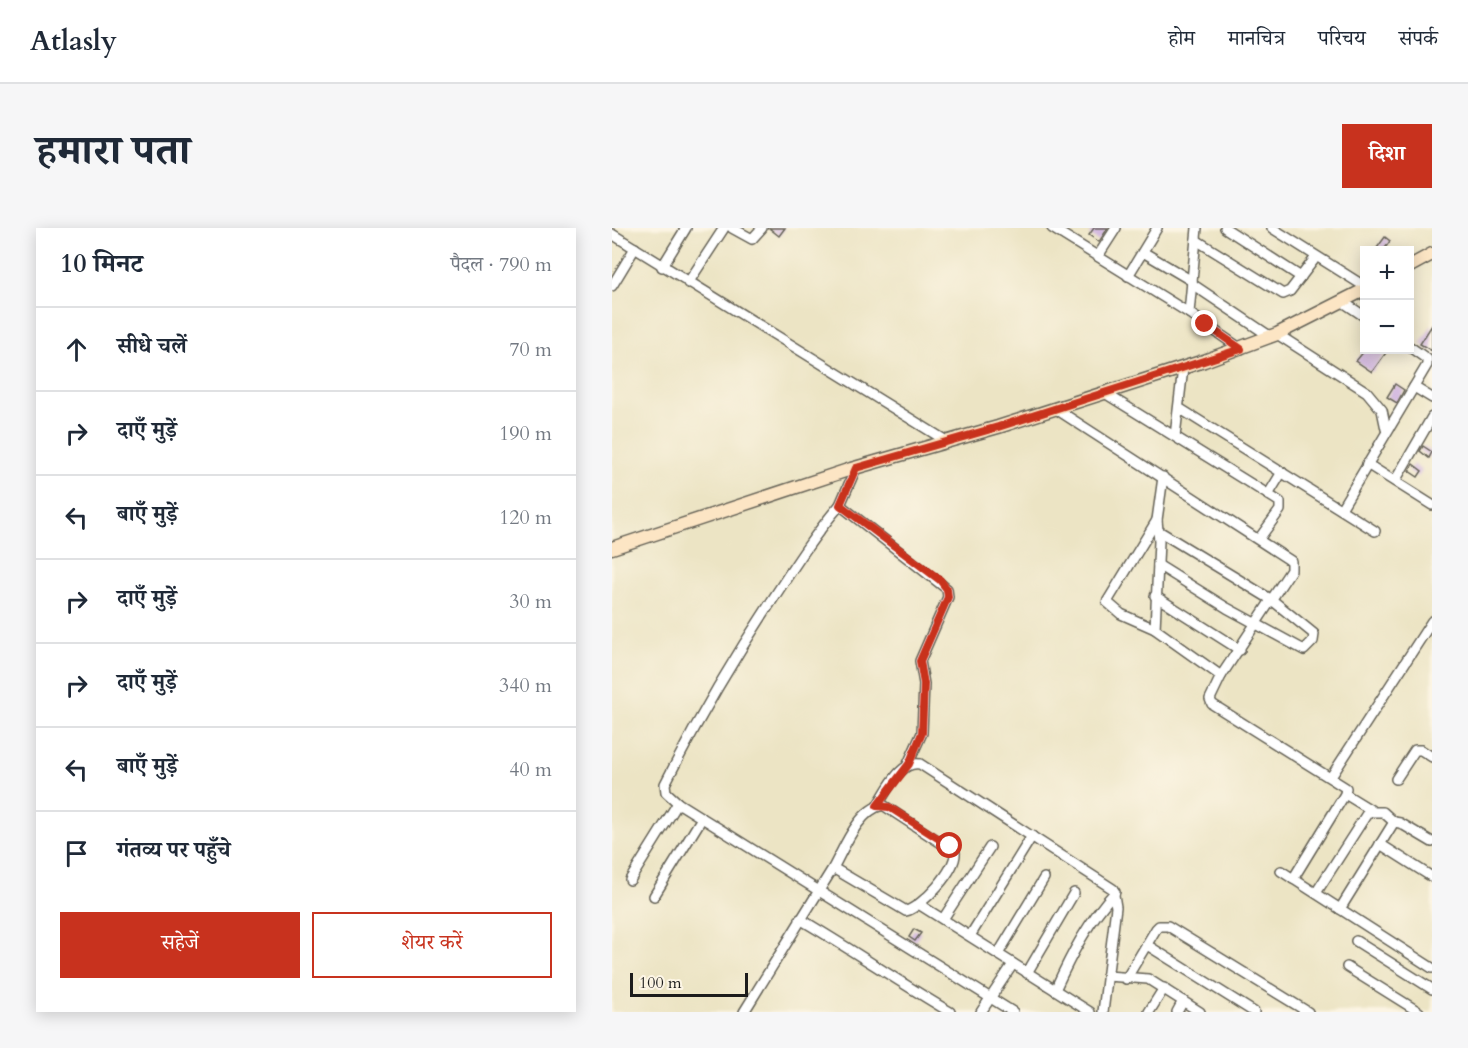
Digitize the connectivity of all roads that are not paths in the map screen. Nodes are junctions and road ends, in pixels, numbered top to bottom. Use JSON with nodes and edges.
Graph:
{"nodes":[{"id":1,"x":686,"y":228,"type":"edge"},
{"id":2,"x":724,"y":228,"type":"edge"},
{"id":3,"x":732,"y":228,"type":"edge"},
{"id":4,"x":762,"y":228,"type":"edge"},
{"id":5,"x":1052,"y":228,"type":"edge"},
{"id":6,"x":1116,"y":228,"type":"edge"},
{"id":7,"x":1157,"y":228,"type":"edge"},
{"id":8,"x":1197,"y":228,"type":"edge"},
{"id":9,"x":1224,"y":228,"type":"edge"},
{"id":10,"x":1272,"y":228,"type":"edge"},
{"id":11,"x":1068,"y":232,"type":"edge"},
{"id":12,"x":612,"y":234,"type":"edge"},
{"id":13,"x":1196,"y":240,"type":"junction"},
{"id":14,"x":635,"y":248,"type":"junction"},
{"id":15,"x":1143,"y":252,"type":"junction"},
{"id":16,"x":1432,"y":254,"type":"edge"},
{"id":17,"x":1098,"y":256,"type":"junction"},
{"id":18,"x":1316,"y":257,"type":"junction"},
{"id":19,"x":1414,"y":264,"type":"edge"},
{"id":20,"x":662,"y":267,"type":"junction"},
{"id":21,"x":1128,"y":276,"type":"junction"},
{"id":22,"x":1301,"y":277,"type":"junction"},
{"id":23,"x":1192,"y":282,"type":"junction"},
{"id":24,"x":688,"y":283,"type":"junction"},
{"id":25,"x":1360,"y":285,"type":"edge"},
{"id":26,"x":612,"y":286,"type":"edge"},
{"id":27,"x":1360,"y":291,"type":"edge"},
{"id":28,"x":1343,"y":302,"type":"junction"},
{"id":29,"x":1189,"y":313,"type":"junction"},
{"id":30,"x":1360,"y":313,"type":"edge"},
{"id":31,"x":1274,"y":335,"type":"junction"},
{"id":32,"x":1241,"y":349,"type":"junction"},
{"id":33,"x":1414,"y":350,"type":"edge"},
{"id":34,"x":1183,"y":368,"type":"junction"},
{"id":35,"x":1414,"y":387,"type":"junction"},
{"id":36,"x":1103,"y":392,"type":"junction"},
{"id":37,"x":1432,"y":398,"type":"edge"},
{"id":38,"x":1179,"y":408,"type":"junction"},
{"id":39,"x":1056,"y":409,"type":"junction"},
{"id":40,"x":1432,"y":417,"type":"edge"},
{"id":41,"x":1386,"y":430,"type":"junction"},
{"id":42,"x":1175,"y":436,"type":"junction"},
{"id":43,"x":948,"y":442,"type":"junction"},
{"id":44,"x":1367,"y":464,"type":"junction"},
{"id":45,"x":856,"y":468,"type":"junction"},
{"id":46,"x":1282,"y":472,"type":"junction"},
{"id":47,"x":1163,"y":477,"type":"junction"},
{"id":48,"x":1395,"y":481,"type":"junction"},
{"id":49,"x":1268,"y":495,"type":"junction"},
{"id":50,"x":840,"y":505,"type":"junction"},
{"id":51,"x":1432,"y":505,"type":"edge"},
{"id":52,"x":1341,"y":509,"type":"junction"},
{"id":53,"x":1157,"y":525,"type":"junction"},
{"id":54,"x":1375,"y":531,"type":"dead end"},
{"id":55,"x":1259,"y":539,"type":"junction"},
{"id":56,"x":612,"y":548,"type":"edge"},
{"id":57,"x":1158,"y":564,"type":"junction"},
{"id":58,"x":1155,"y":596,"type":"junction"},
{"id":59,"x":1272,"y":600,"type":"junction"},
{"id":60,"x":1432,"y":621,"type":"edge"},
{"id":61,"x":1257,"y":623,"type":"junction"},
{"id":62,"x":1155,"y":629,"type":"junction"},
{"id":63,"x":1240,"y":650,"type":"junction"},
{"id":64,"x":1221,"y":676,"type":"junction"},
{"id":65,"x":1432,"y":757,"type":"edge"},
{"id":66,"x":909,"y":764,"type":"junction"},
{"id":67,"x":1331,"y":777,"type":"junction"},
{"id":68,"x":1396,"y":779,"type":"dead end"},
{"id":69,"x":1345,"y":794,"type":"junction"},
{"id":70,"x":678,"y":802,"type":"junction"},
{"id":71,"x":877,"y":806,"type":"junction"},
{"id":72,"x":1371,"y":810,"type":"junction"},
{"id":73,"x":702,"y":818,"type":"junction"},
{"id":74,"x":1394,"y":822,"type":"junction"},
{"id":75,"x":1032,"y":836,"type":"junction"},
{"id":76,"x":1432,"y":842,"type":"edge"},
{"id":77,"x":1380,"y":844,"type":"junction"},
{"id":78,"x":990,"y":847,"type":"dead end"},
{"id":79,"x":833,"y":868,"type":"junction"},
{"id":80,"x":1281,"y":871,"type":"dead end"},
{"id":81,"x":1432,"y":877,"type":"edge"},
{"id":82,"x":1044,"y":878,"type":"dead end"},
{"id":83,"x":1293,"y":879,"type":"junction"},
{"id":84,"x":630,"y":880,"type":"dead end"},
{"id":85,"x":817,"y":891,"type":"junction"},
{"id":86,"x":1115,"y":892,"type":"junction"},
{"id":87,"x":1074,"y":893,"type":"dead end"},
{"id":88,"x":1316,"y":893,"type":"junction"},
{"id":89,"x":654,"y":896,"type":"dead end"},
{"id":90,"x":920,"y":905,"type":"junction"},
{"id":91,"x":1340,"y":909,"type":"junction"},
{"id":92,"x":800,"y":919,"type":"junction"},
{"id":93,"x":944,"y":919,"type":"junction"},
{"id":94,"x":970,"y":936,"type":"junction"},
{"id":95,"x":1356,"y":941,"type":"dead end"},
{"id":96,"x":1147,"y":945,"type":"junction"},
{"id":97,"x":998,"y":954,"type":"junction"},
{"id":98,"x":1013,"y":964,"type":"junction"},
{"id":99,"x":1347,"y":967,"type":"dead end"},
{"id":100,"x":1432,"y":968,"type":"edge"},
{"id":101,"x":1027,"y":973,"type":"junction"},
{"id":102,"x":1107,"y":976,"type":"junction"},
{"id":103,"x":1126,"y":979,"type":"junction"},
{"id":104,"x":1164,"y":988,"type":"junction"},
{"id":105,"x":1432,"y":989,"type":"edge"},
{"id":106,"x":1055,"y":990,"type":"junction"},
{"id":107,"x":990,"y":997,"type":"junction"},
{"id":108,"x":1183,"y":1001,"type":"junction"},
{"id":109,"x":744,"y":1012,"type":"edge"},
{"id":110,"x":950,"y":1012,"type":"edge"},
{"id":111,"x":981,"y":1012,"type":"edge"},
{"id":112,"x":1013,"y":1012,"type":"edge"},
{"id":113,"x":1090,"y":1012,"type":"edge"},
{"id":114,"x":1103,"y":1012,"type":"edge"},
{"id":115,"x":1149,"y":1012,"type":"edge"},
{"id":116,"x":1177,"y":1012,"type":"edge"},
{"id":117,"x":1200,"y":1012,"type":"edge"},
{"id":118,"x":1254,"y":1012,"type":"edge"},
{"id":119,"x":1308,"y":1012,"type":"edge"},
{"id":120,"x":1419,"y":1012,"type":"edge"}],
"edges":[{"from":1,"to":20,"type":"street"},
{"from":2,"to":24,"type":"street"},
{"from":3,"to":4,"type":"street"},
{"from":5,"to":11,"type":"street"},
{"from":6,"to":17,"type":"street"},
{"from":7,"to":15,"type":"street"},
{"from":8,"to":13,"type":"street"},
{"from":9,"to":22,"type":"street"},
{"from":10,"to":18,"type":"street"},
{"from":11,"to":17,"type":"street"},
{"from":12,"to":14,"type":"street"},
{"from":13,"to":22,"type":"street"},
{"from":13,"to":23,"type":"street"},
{"from":14,"to":20,"type":"street"},
{"from":14,"to":26,"type":"street"},
{"from":15,"to":21,"type":"street"},
{"from":15,"to":23,"type":"street"},
{"from":16,"to":19,"type":"street"},
{"from":17,"to":21,"type":"street"},
{"from":18,"to":22,"type":"street"},
{"from":18,"to":25,"type":"street"},
{"from":20,"to":24,"type":"street"},
{"from":21,"to":29,"type":"street"},
{"from":23,"to":29,"type":"street"},
{"from":23,"to":31,"type":"street"},
{"from":24,"to":43,"type":"street"},
{"from":27,"to":28,"type":"street"},
{"from":28,"to":30,"type":"street"},
{"from":28,"to":31,"type":"street"},
{"from":29,"to":32,"type":"street"},
{"from":31,"to":32,"type":"street"},
{"from":31,"to":41,"type":"street"},
{"from":32,"to":34,"type":"street"},
{"from":33,"to":35,"type":"street"},
{"from":34,"to":36,"type":"street"},
{"from":34,"to":38,"type":"street"},
{"from":35,"to":37,"type":"street"},
{"from":35,"to":41,"type":"street"},
{"from":36,"to":39,"type":"street"},
{"from":36,"to":42,"type":"street"},
{"from":38,"to":42,"type":"street"},
{"from":38,"to":46,"type":"street"},
{"from":39,"to":43,"type":"street"},
{"from":39,"to":47,"type":"street"},
{"from":40,"to":48,"type":"street"},
{"from":41,"to":44,"type":"street"},
{"from":42,"to":49,"type":"street"},
{"from":43,"to":45,"type":"street"},
{"from":44,"to":48,"type":"street"},
{"from":44,"to":52,"type":"street"},
{"from":45,"to":50,"type":"street"},
{"from":45,"to":56,"type":"street"},
{"from":46,"to":49,"type":"street"},
{"from":46,"to":52,"type":"street"},
{"from":47,"to":53,"type":"street"},
{"from":47,"to":55,"type":"street"},
{"from":48,"to":51,"type":"street"},
{"from":49,"to":55,"type":"street"},
{"from":50,"to":66,"type":"street"},
{"from":50,"to":70,"type":"street"},
{"from":52,"to":54,"type":"street"},
{"from":53,"to":57,"type":"street"},
{"from":53,"to":59,"type":"street"},
{"from":53,"to":62,"type":"street"},
{"from":55,"to":59,"type":"street"},
{"from":57,"to":58,"type":"street"},
{"from":57,"to":61,"type":"street"},
{"from":58,"to":62,"type":"street"},
{"from":58,"to":63,"type":"street"},
{"from":59,"to":61,"type":"street"},
{"from":59,"to":61,"type":"street"},
{"from":60,"to":67,"type":"street"},
{"from":61,"to":63,"type":"street"},
{"from":62,"to":64,"type":"street"},
{"from":63,"to":64,"type":"street"},
{"from":64,"to":67,"type":"street"},
{"from":65,"to":68,"type":"street"},
{"from":66,"to":71,"type":"street"},
{"from":66,"to":75,"type":"street"},
{"from":67,"to":69,"type":"street"},
{"from":69,"to":72,"type":"street"},
{"from":69,"to":83,"type":"street"},
{"from":70,"to":73,"type":"street"},
{"from":70,"to":84,"type":"street"},
{"from":71,"to":79,"type":"street"},
{"from":71,"to":90,"type":"street"},
{"from":72,"to":74,"type":"street"},
{"from":72,"to":88,"type":"street"},
{"from":73,"to":85,"type":"street"},
{"from":73,"to":89,"type":"street"},
{"from":74,"to":76,"type":"street"},
{"from":74,"to":77,"type":"street"},
{"from":75,"to":86,"type":"street"},
{"from":75,"to":94,"type":"street"},
{"from":77,"to":81,"type":"street"},
{"from":77,"to":91,"type":"street"},
{"from":78,"to":93,"type":"street"},
{"from":79,"to":85,"type":"street"},
{"from":79,"to":90,"type":"street"},
{"from":80,"to":83,"type":"street"},
{"from":82,"to":97,"type":"street"},
{"from":83,"to":88,"type":"street"},
{"from":85,"to":92,"type":"street"},
{"from":85,"to":107,"type":"street"},
{"from":86,"to":102,"type":"street"},
{"from":86,"to":106,"type":"street"},
{"from":87,"to":101,"type":"street"},
{"from":88,"to":91,"type":"street"},
{"from":90,"to":93,"type":"street"},
{"from":91,"to":100,"type":"street"},
{"from":92,"to":109,"type":"street"},
{"from":92,"to":110,"type":"street"},
{"from":93,"to":94,"type":"street"},
{"from":94,"to":97,"type":"street"},
{"from":95,"to":105,"type":"street"},
{"from":96,"to":103,"type":"street"},
{"from":96,"to":118,"type":"street"},
{"from":96,"to":119,"type":"street"},
{"from":97,"to":98,"type":"street"},
{"from":98,"to":101,"type":"street"},
{"from":98,"to":107,"type":"street"},
{"from":99,"to":120,"type":"street"},
{"from":101,"to":106,"type":"street"},
{"from":102,"to":103,"type":"street"},
{"from":102,"to":114,"type":"street"},
{"from":103,"to":104,"type":"street"},
{"from":104,"to":108,"type":"street"},
{"from":104,"to":115,"type":"street"},
{"from":106,"to":113,"type":"street"},
{"from":107,"to":111,"type":"street"},
{"from":107,"to":112,"type":"street"},
{"from":108,"to":116,"type":"street"},
{"from":108,"to":117,"type":"street"}]}
